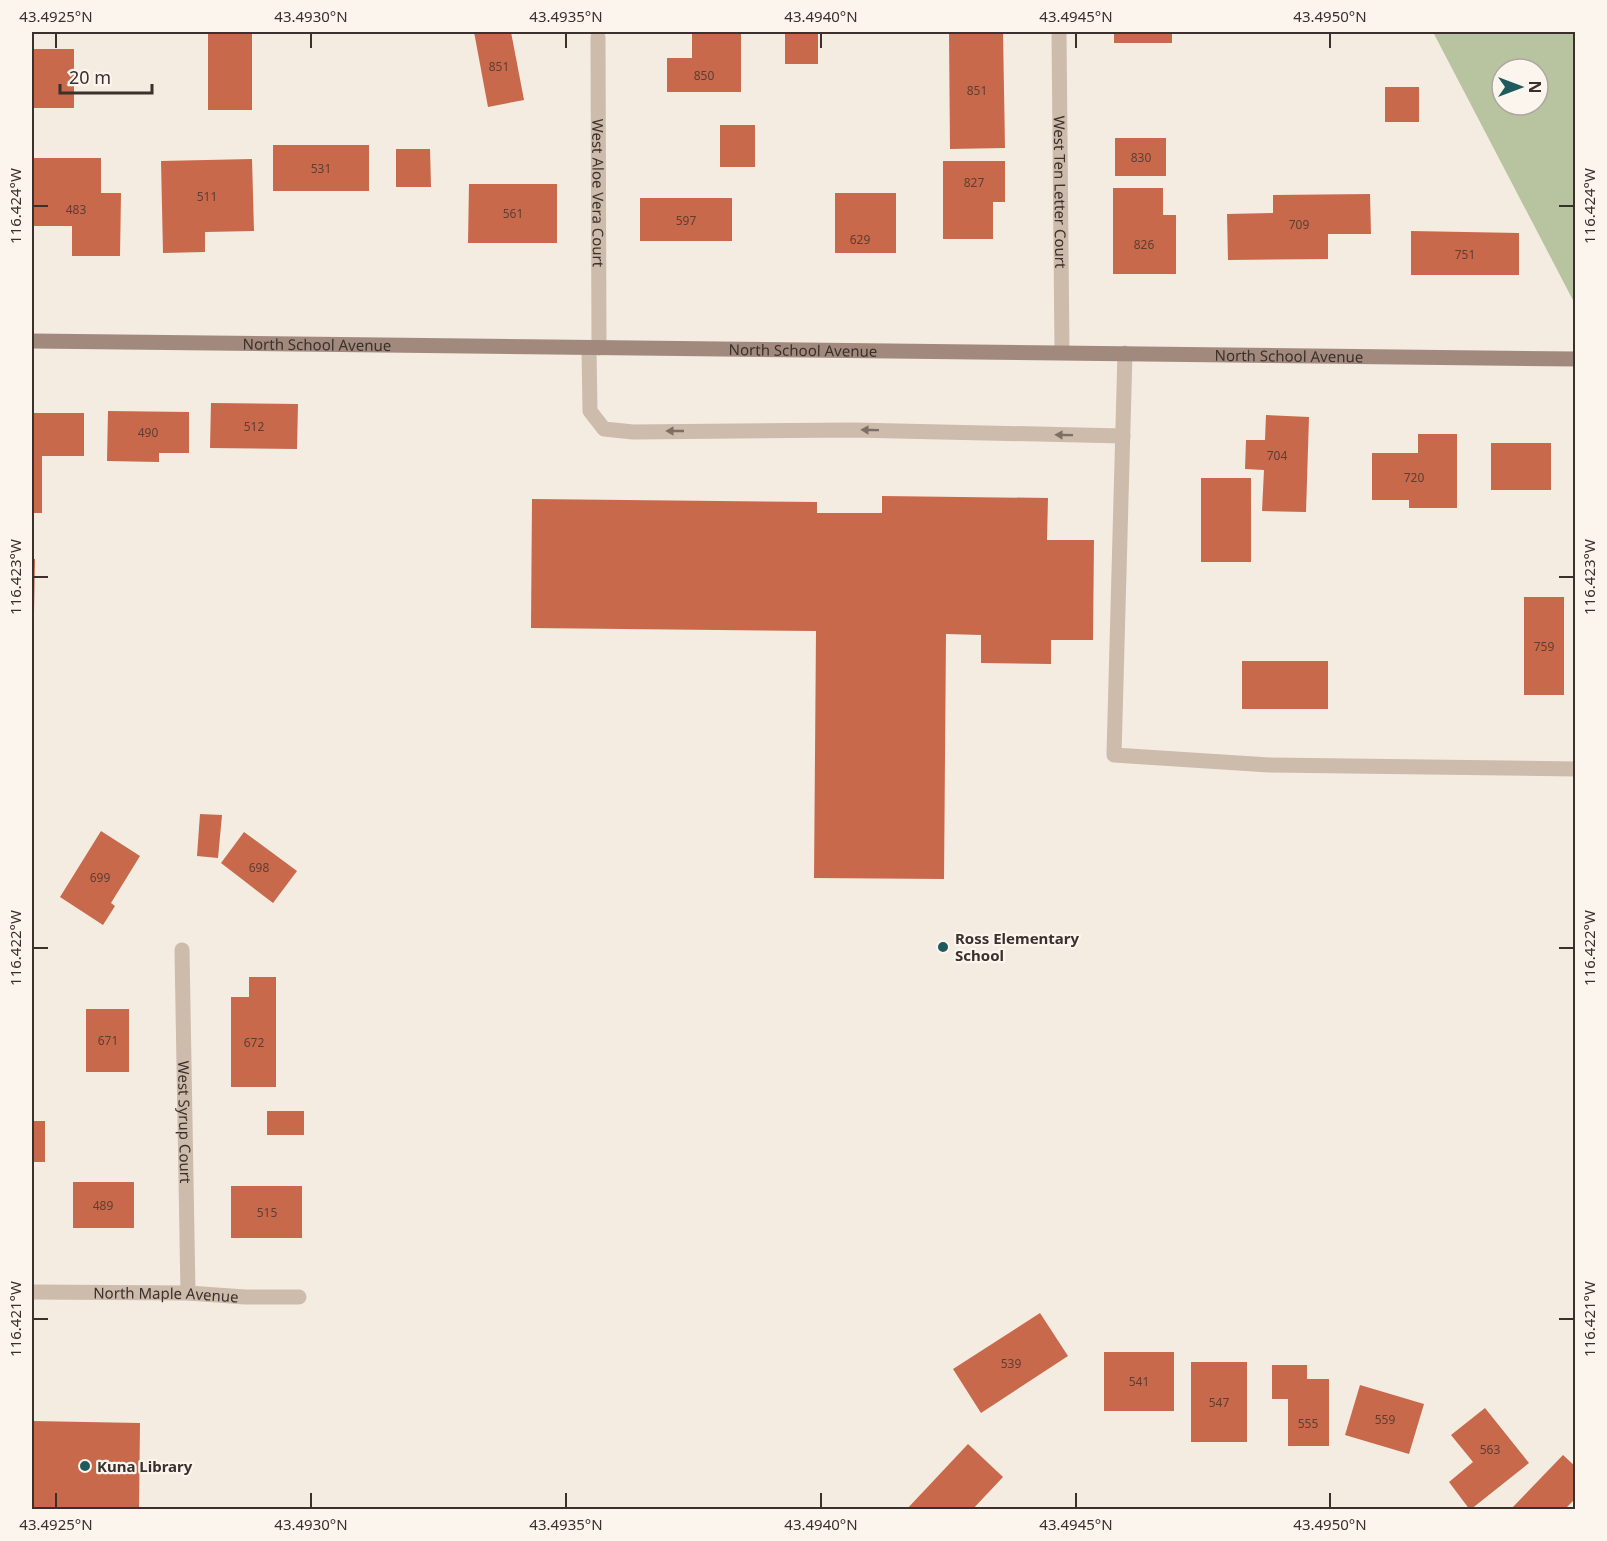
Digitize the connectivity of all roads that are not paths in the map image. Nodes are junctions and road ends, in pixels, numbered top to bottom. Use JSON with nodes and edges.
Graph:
{"nodes":[{"id":1,"x":1059,"y":32,"type":"edge"},
{"id":2,"x":598,"y":37,"type":"dead end"},
{"id":3,"x":32,"y":340,"type":"edge"},
{"id":4,"x":594,"y":348,"type":"junction"},
{"id":5,"x":1062,"y":352,"type":"junction"},
{"id":6,"x":1125,"y":353,"type":"junction"},
{"id":7,"x":1575,"y":359,"type":"edge"},
{"id":8,"x":1123,"y":436,"type":"junction"},
{"id":9,"x":1575,"y":769,"type":"edge"},
{"id":10,"x":182,"y":951,"type":"dead end"},
{"id":11,"x":32,"y":1292,"type":"edge"},
{"id":12,"x":188,"y":1293,"type":"junction"},
{"id":13,"x":299,"y":1297,"type":"dead end"}],
"edges":[{"from":1,"to":5,"type":"street","name":"West Ten Letter Court"},
{"from":2,"to":4,"type":"street","name":"West Aloe Vera Court"},
{"from":3,"to":4,"type":"street","name":"North School Avenue"},
{"from":4,"to":5,"type":"street","name":"North School Avenue"},
{"from":8,"to":4,"type":"street","name":"West Aloe Vera Court","one_way":true},
{"from":5,"to":6,"type":"street","name":"North School Avenue"},
{"from":6,"to":7,"type":"street","name":"North School Avenue"},
{"from":6,"to":8,"type":"street"},
{"from":8,"to":9,"type":"street"},
{"from":10,"to":12,"type":"street","name":"West Syrup Court"},
{"from":11,"to":12,"type":"street","name":"North Maple Avenue"},
{"from":12,"to":13,"type":"street","name":"North Maple Avenue"}]}
